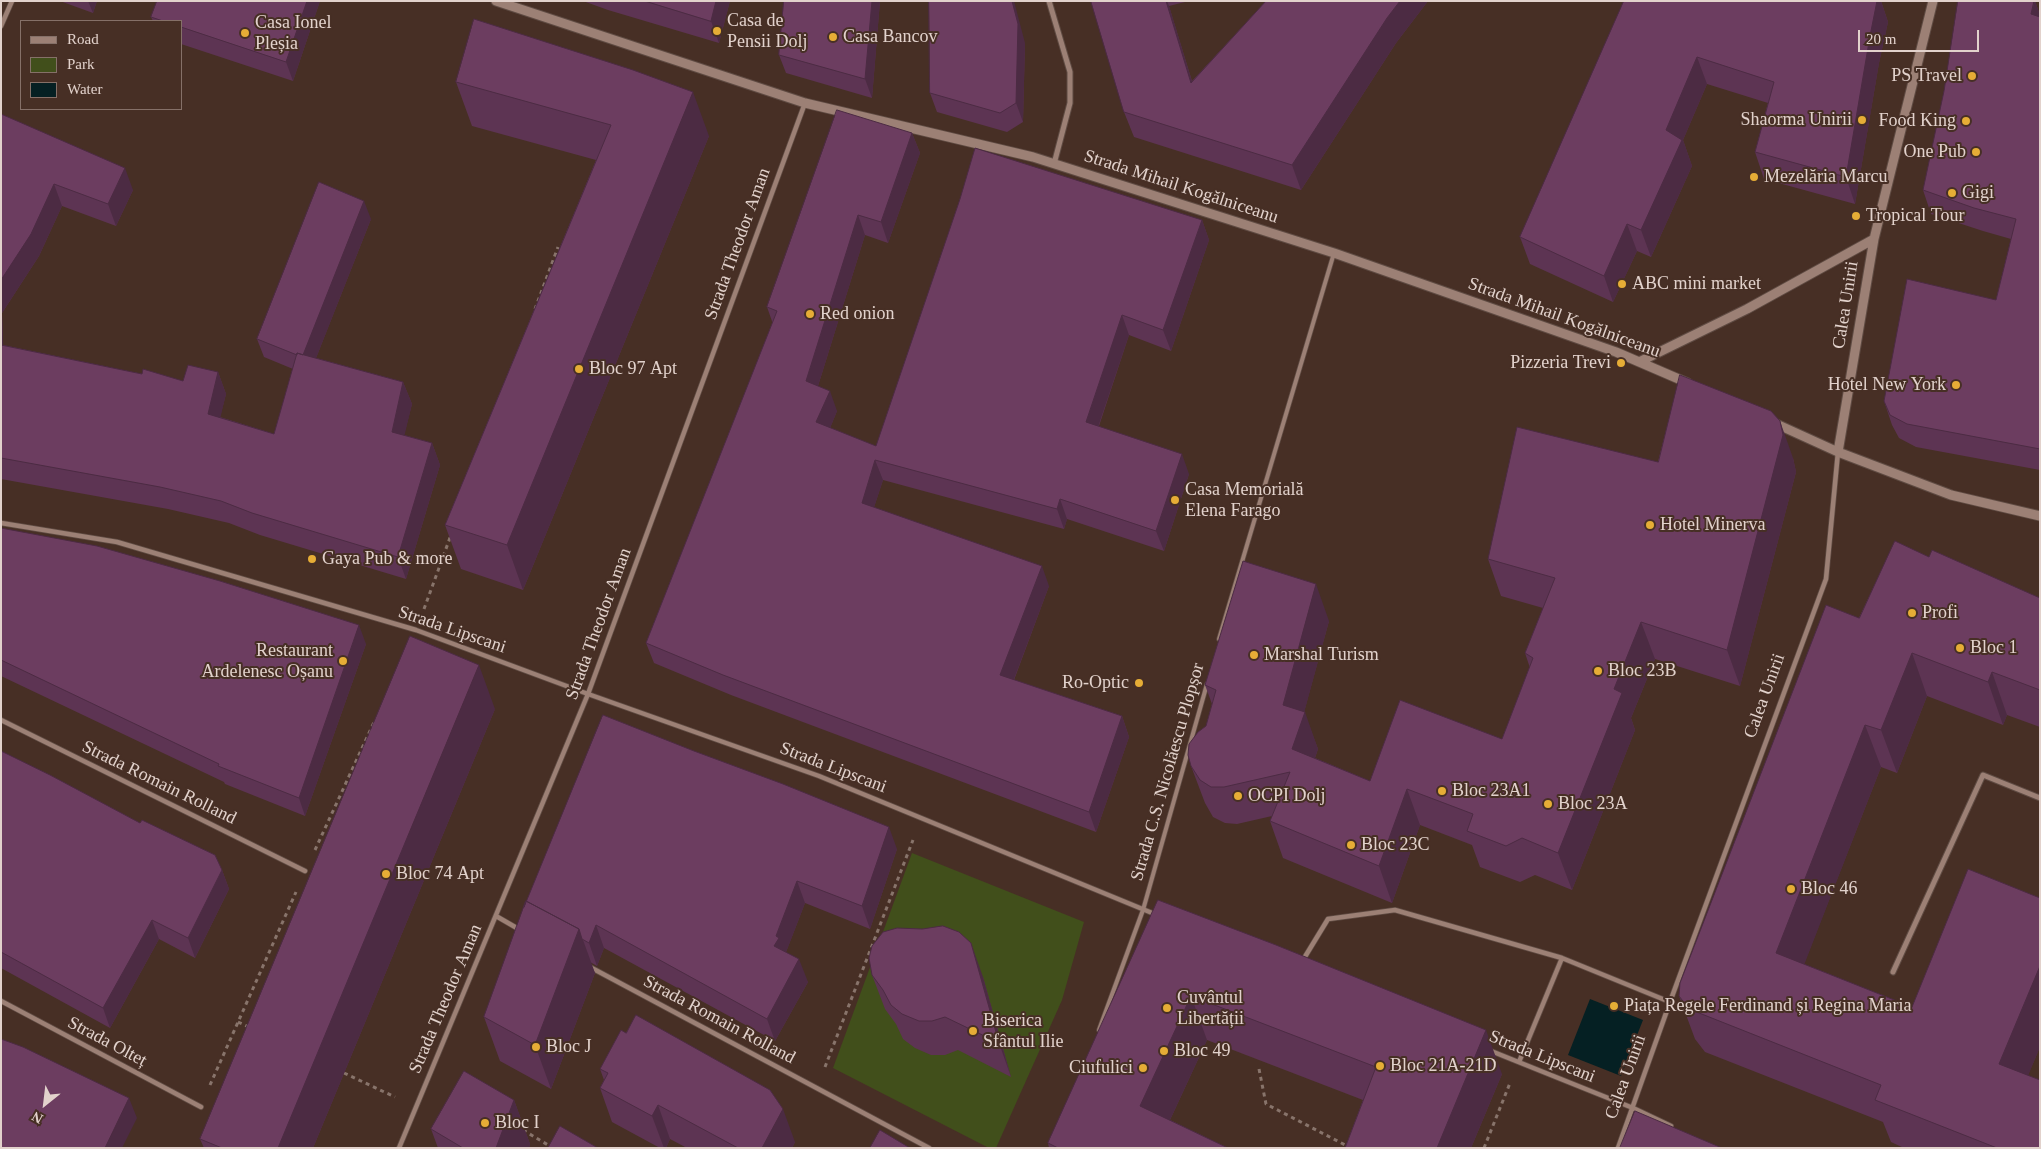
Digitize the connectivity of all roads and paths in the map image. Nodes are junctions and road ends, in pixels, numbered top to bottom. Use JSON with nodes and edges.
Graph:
{"nodes":[{"id":1,"x":12,"y":1,"type":"edge"},
{"id":2,"x":496,"y":1,"type":"edge"},
{"id":3,"x":1049,"y":1,"type":"edge"},
{"id":4,"x":1933,"y":1,"type":"edge"},
{"id":5,"x":1,"y":26,"type":"edge"},
{"id":6,"x":804,"y":103,"type":"junction"},
{"id":7,"x":1054,"y":164,"type":"junction"},
{"id":8,"x":1874,"y":239,"type":"junction"},
{"id":9,"x":558,"y":247,"type":"edge"},
{"id":10,"x":1334,"y":253,"type":"junction"},
{"id":11,"x":534,"y":312,"type":"edge"},
{"id":12,"x":1641,"y":362,"type":"junction"},
{"id":13,"x":1695,"y":386,"type":"edge"},
{"id":14,"x":1766,"y":419,"type":"edge"},
{"id":15,"x":1838,"y":452,"type":"junction"},
{"id":16,"x":2040,"y":516,"type":"edge"},
{"id":17,"x":1,"y":522,"type":"edge"},
{"id":18,"x":454,"y":528,"type":"edge"},
{"id":19,"x":416,"y":630,"type":"junction"},
{"id":20,"x":1217,"y":646,"type":"edge"},
{"id":21,"x":1209,"y":674,"type":"edge"},
{"id":22,"x":588,"y":694,"type":"junction"},
{"id":23,"x":375,"y":719,"type":"edge"},
{"id":24,"x":1,"y":720,"type":"edge"},
{"id":25,"x":2040,"y":798,"type":"edge"},
{"id":26,"x":921,"y":818,"type":"junction"},
{"id":27,"x":305,"y":871,"type":"junction"},
{"id":28,"x":1143,"y":910,"type":"junction"},
{"id":29,"x":496,"y":916,"type":"junction"},
{"id":30,"x":1161,"y":917,"type":"edge"},
{"id":31,"x":530,"y":935,"type":"edge"},
{"id":32,"x":1562,"y":958,"type":"junction"},
{"id":33,"x":582,"y":963,"type":"edge"},
{"id":34,"x":1300,"y":965,"type":"edge"},
{"id":35,"x":1893,"y":972,"type":"dead end"},
{"id":36,"x":1,"y":1001,"type":"edge"},
{"id":37,"x":1670,"y":1002,"type":"junction"},
{"id":38,"x":238,"y":1022,"type":"junction"},
{"id":39,"x":253,"y":1029,"type":"edge"},
{"id":40,"x":1097,"y":1036,"type":"edge"},
{"id":41,"x":1483,"y":1048,"type":"dead end"},
{"id":42,"x":1519,"y":1062,"type":"junction"},
{"id":43,"x":1259,"y":1069,"type":"dead end"},
{"id":44,"x":344,"y":1073,"type":"dead end"},
{"id":45,"x":817,"y":1088,"type":"junction"},
{"id":46,"x":201,"y":1107,"type":"joint"},
{"id":47,"x":416,"y":1107,"type":"junction"},
{"id":48,"x":1633,"y":1108,"type":"junction"},
{"id":49,"x":1674,"y":1128,"type":"edge"},
{"id":50,"x":520,"y":1129,"type":"dead end"},
{"id":51,"x":400,"y":1148,"type":"edge"},
{"id":52,"x":553,"y":1148,"type":"edge"},
{"id":53,"x":929,"y":1148,"type":"edge"},
{"id":54,"x":1351,"y":1148,"type":"edge"},
{"id":55,"x":1484,"y":1148,"type":"edge"},
{"id":56,"x":1618,"y":1148,"type":"edge"}],
"edges":[{"from":1,"to":5,"type":"street"},
{"from":2,"to":6,"type":"street","name":"Strada Mihail Kogălniceanu"},
{"from":3,"to":7,"type":"street"},
{"from":4,"to":8,"type":"street","name":"Calea Unirii"},
{"from":6,"to":7,"type":"street","name":"Strada Mihail Kogălniceanu"},
{"from":6,"to":22,"type":"street","name":"Strada Theodor Aman"},
{"from":7,"to":10,"type":"street","name":"Strada Mihail Kogălniceanu"},
{"from":8,"to":12,"type":"street","name":"Calea Unirii"},
{"from":8,"to":15,"type":"street","name":"Calea Unirii"},
{"from":9,"to":11,"type":"path"},
{"from":10,"to":12,"type":"street","name":"Strada Mihail Kogălniceanu"},
{"from":10,"to":20,"type":"lane","name":"Strada C.S. Nicolăescu Plopșor"},
{"from":12,"to":13,"type":"street","name":"Strada Mihail Kogălniceanu"},
{"from":14,"to":15,"type":"street"},
{"from":15,"to":16,"type":"street"},
{"from":15,"to":37,"type":"street","name":"Calea Unirii"},
{"from":17,"to":19,"type":"street","name":"Strada Lipscani"},
{"from":18,"to":19,"type":"path"},
{"from":19,"to":22,"type":"street","name":"Strada Lipscani"},
{"from":21,"to":28,"type":"lane","name":"Strada C.S. Nicolăescu Plopșor"},
{"from":22,"to":26,"type":"street","name":"Strada Lipscani"},
{"from":22,"to":29,"type":"street","name":"Strada Theodor Aman"},
{"from":23,"to":27,"type":"path"},
{"from":24,"to":27,"type":"street","name":"Strada Romain Rolland"},
{"from":25,"to":35,"type":"street"},
{"from":26,"to":28,"type":"street","name":"Strada Lipscani"},
{"from":26,"to":45,"type":"path"},
{"from":27,"to":38,"type":"path"},
{"from":28,"to":30,"type":"street","name":"Strada Lipscani"},
{"from":28,"to":40,"type":"lane","name":"Strada C.S. Nicolăescu Plopșor"},
{"from":29,"to":31,"type":"street"},
{"from":29,"to":47,"type":"street","name":"Strada Theodor Aman"},
{"from":32,"to":34,"type":"street"},
{"from":32,"to":37,"type":"street"},
{"from":32,"to":42,"type":"street"},
{"from":33,"to":45,"type":"street","name":"Strada Romain Rolland"},
{"from":36,"to":46,"type":"street","name":"Strada Olteț"},
{"from":37,"to":48,"type":"street","name":"Calea Unirii"},
{"from":38,"to":39,"type":"path"},
{"from":38,"to":46,"type":"path"},
{"from":41,"to":42,"type":"street","name":"Strada Lipscani"},
{"from":42,"to":48,"type":"street","name":"Strada Lipscani"},
{"from":42,"to":55,"type":"path"},
{"from":43,"to":54,"type":"path"},
{"from":44,"to":47,"type":"path"},
{"from":45,"to":53,"type":"street","name":"Strada Romain Rolland"},
{"from":47,"to":51,"type":"street","name":"Strada Theodor Aman"},
{"from":48,"to":49,"type":"street","name":"Strada Lipscani"},
{"from":48,"to":56,"type":"street","name":"Calea Unirii"},
{"from":50,"to":52,"type":"path"}]}
